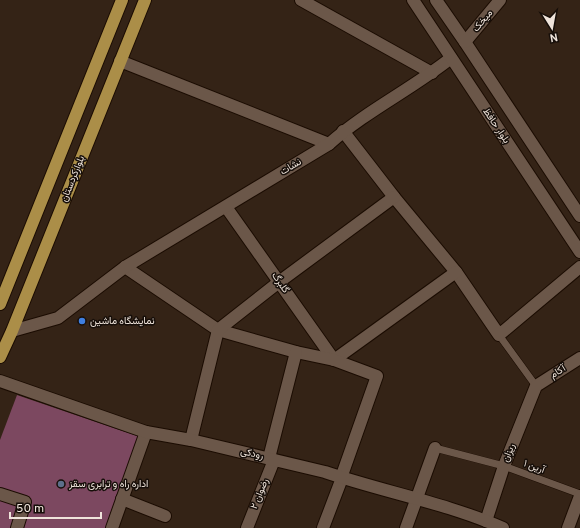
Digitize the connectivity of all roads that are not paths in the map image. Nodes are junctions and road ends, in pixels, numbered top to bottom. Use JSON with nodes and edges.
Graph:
{"nodes":[{"id":1,"x":122,"y":0,"type":"edge"},
{"id":2,"x":145,"y":0,"type":"edge"},
{"id":3,"x":301,"y":0,"type":"edge"},
{"id":4,"x":413,"y":0,"type":"edge"},
{"id":5,"x":436,"y":0,"type":"edge"},
{"id":6,"x":500,"y":0,"type":"edge"},
{"id":7,"x":465,"y":42,"type":"junction"},
{"id":8,"x":451,"y":58,"type":"junction"},
{"id":9,"x":120,"y":61,"type":"junction"},
{"id":10,"x":432,"y":73,"type":"junction"},
{"id":11,"x":343,"y":131,"type":"junction"},
{"id":12,"x":329,"y":144,"type":"junction"},
{"id":13,"x":394,"y":196,"type":"junction"},
{"id":14,"x":226,"y":206,"type":"junction"},
{"id":15,"x":580,"y":216,"type":"edge"},
{"id":16,"x":580,"y":252,"type":"edge"},
{"id":17,"x":125,"y":267,"type":"junction"},
{"id":18,"x":580,"y":267,"type":"edge"},
{"id":19,"x":456,"y":272,"type":"junction"},
{"id":20,"x":279,"y":282,"type":"junction"},
{"id":21,"x":0,"y":304,"type":"edge"},
{"id":22,"x":218,"y":330,"type":"junction"},
{"id":23,"x":12,"y":331,"type":"junction"},
{"id":24,"x":499,"y":335,"type":"junction"},
{"id":25,"x":296,"y":352,"type":"junction"},
{"id":26,"x":0,"y":357,"type":"edge"},
{"id":27,"x":580,"y":358,"type":"edge"},
{"id":28,"x":334,"y":360,"type":"junction"},
{"id":29,"x":0,"y":381,"type":"edge"},
{"id":30,"x":536,"y":386,"type":"junction"},
{"id":31,"x":146,"y":432,"type":"junction"},
{"id":32,"x":191,"y":440,"type":"junction"},
{"id":33,"x":435,"y":448,"type":"joint"},
{"id":34,"x":271,"y":459,"type":"junction"},
{"id":35,"x":504,"y":466,"type":"junction"},
{"id":36,"x":342,"y":478,"type":"junction"},
{"id":37,"x":0,"y":494,"type":"edge"},
{"id":38,"x":580,"y":495,"type":"edge"},
{"id":39,"x":416,"y":498,"type":"junction"},
{"id":40,"x":122,"y":499,"type":"junction"},
{"id":41,"x":165,"y":516,"type":"dead end"},
{"id":42,"x":485,"y":524,"type":"edge"},
{"id":43,"x":17,"y":528,"type":"edge"},
{"id":44,"x":112,"y":528,"type":"edge"},
{"id":45,"x":247,"y":528,"type":"edge"},
{"id":46,"x":324,"y":528,"type":"edge"},
{"id":47,"x":406,"y":528,"type":"edge"},
{"id":48,"x":503,"y":528,"type":"edge"},
{"id":49,"x":568,"y":528,"type":"edge"}],
"edges":[{"from":1,"to":21,"type":"main road"},
{"from":2,"to":9,"type":"main road","name":"بلوارکردستان"},
{"from":3,"to":10,"type":"street"},
{"from":4,"to":8,"type":"street","name":"بلوار حافظ"},
{"from":5,"to":7,"type":"street","name":"بلوار حافظ"},
{"from":6,"to":7,"type":"street","name":"میخک"},
{"from":7,"to":15,"type":"street","name":"بلوار حافظ"},
{"from":8,"to":10,"type":"street","name":"نشات"},
{"from":8,"to":16,"type":"street","name":"بلوار حافظ"},
{"from":9,"to":12,"type":"street"},
{"from":9,"to":23,"type":"main road","name":"بلوارکردستان"},
{"from":10,"to":11,"type":"street","name":"نشات"},
{"from":11,"to":12,"type":"street","name":"نشات"},
{"from":11,"to":13,"type":"street"},
{"from":12,"to":14,"type":"street","name":"نشات"},
{"from":13,"to":19,"type":"street"},
{"from":13,"to":20,"type":"street"},
{"from":14,"to":17,"type":"street","name":"نشات"},
{"from":14,"to":20,"type":"street","name":"گلبرگ"},
{"from":17,"to":22,"type":"street"},
{"from":17,"to":23,"type":"street","name":"نشات"},
{"from":18,"to":24,"type":"street"},
{"from":19,"to":24,"type":"street"},
{"from":19,"to":28,"type":"street"},
{"from":20,"to":22,"type":"street"},
{"from":20,"to":28,"type":"street","name":"گلبرگ"},
{"from":22,"to":25,"type":"street"},
{"from":22,"to":32,"type":"street"},
{"from":23,"to":26,"type":"main road","name":"بلوارکردستان"},
{"from":24,"to":30,"type":"lane"},
{"from":25,"to":28,"type":"street"},
{"from":25,"to":34,"type":"street","name":"رضوان ۲"},
{"from":27,"to":30,"type":"street","name":"آکام"},
{"from":28,"to":36,"type":"street"},
{"from":29,"to":31,"type":"street","name":"رودکی"},
{"from":30,"to":35,"type":"street","name":"ریزان"},
{"from":31,"to":32,"type":"street","name":"رودکی"},
{"from":31,"to":40,"type":"street"},
{"from":32,"to":34,"type":"street","name":"رودکی"},
{"from":33,"to":35,"type":"lane","name":"آرین ۱"},
{"from":33,"to":39,"type":"street"},
{"from":34,"to":36,"type":"street","name":"رودکی"},
{"from":34,"to":45,"type":"street","name":"رضوان ۲"},
{"from":35,"to":38,"type":"lane","name":"آرین ۱"},
{"from":35,"to":42,"type":"street","name":"ریزان"},
{"from":36,"to":39,"type":"street","name":"رودکی"},
{"from":36,"to":46,"type":"street"},
{"from":37,"to":43,"type":"street"},
{"from":38,"to":49,"type":"street"},
{"from":39,"to":42,"type":"street","name":"رودکی"},
{"from":39,"to":47,"type":"street"},
{"from":40,"to":41,"type":"street"},
{"from":40,"to":44,"type":"street"},
{"from":42,"to":48,"type":"street","name":"رودکی"}]}
